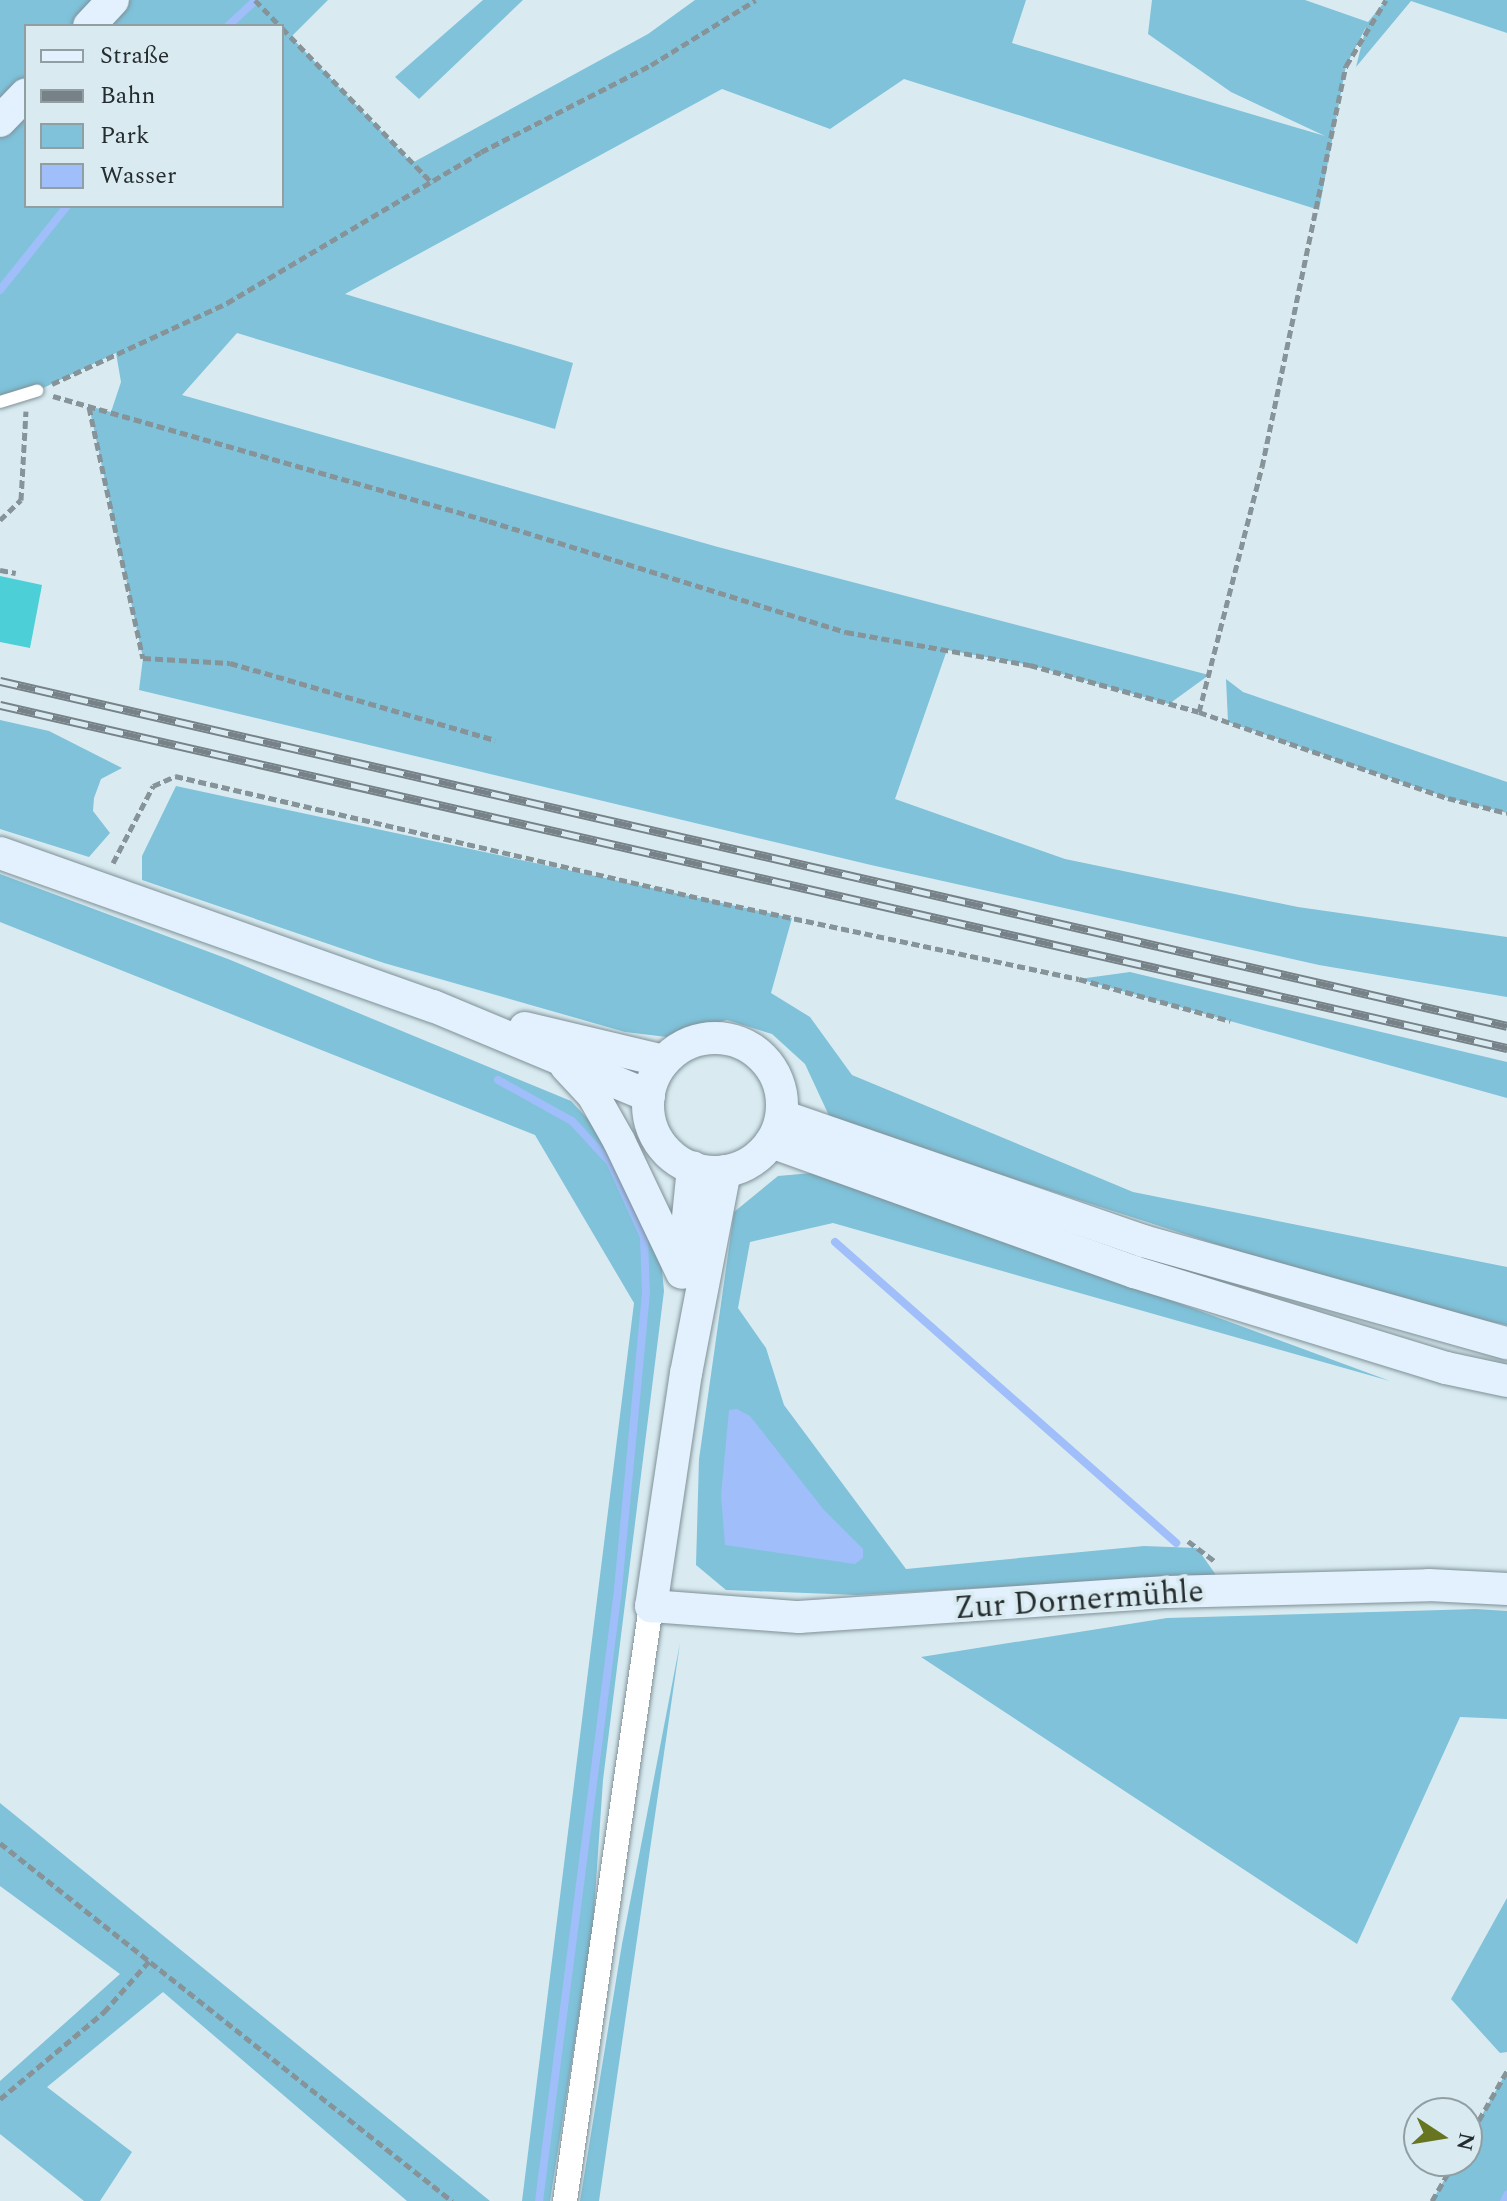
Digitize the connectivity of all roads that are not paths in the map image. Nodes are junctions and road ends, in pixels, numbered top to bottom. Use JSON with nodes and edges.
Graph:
{"nodes":[{"id":1,"x":113,"y":0,"type":"edge"},
{"id":2,"x":91,"y":24,"type":"edge"},
{"id":3,"x":24,"y":96,"type":"edge"},
{"id":4,"x":0,"y":121,"type":"edge"},
{"id":5,"x":32,"y":393,"type":"road end"},
{"id":6,"x":0,"y":402,"type":"edge"},
{"id":7,"x":0,"y":853,"type":"edge"},
{"id":8,"x":433,"y":1006,"type":"junction"},
{"id":9,"x":558,"y":1058,"type":"junction"},
{"id":10,"x":664,"y":1061,"type":"junction"},
{"id":11,"x":649,"y":1096,"type":"junction"},
{"id":12,"x":776,"y":1129,"type":"junction"},
{"id":13,"x":693,"y":1168,"type":"junction"},
{"id":14,"x":725,"y":1171,"type":"junction"},
{"id":15,"x":682,"y":1273,"type":"junction"},
{"id":16,"x":1507,"y":1343,"type":"edge"},
{"id":17,"x":686,"y":1373,"type":"junction"},
{"id":18,"x":1507,"y":1381,"type":"edge"},
{"id":19,"x":1507,"y":1589,"type":"edge"},
{"id":20,"x":651,"y":1606,"type":"junction"},
{"id":21,"x":565,"y":2201,"type":"edge"}],
"edges":[{"from":1,"to":2,"type":"main road"},
{"from":3,"to":4,"type":"main road"},
{"from":5,"to":6,"type":"lane"},
{"from":7,"to":8,"type":"main road"},
{"from":8,"to":9,"type":"main road"},
{"from":8,"to":10,"type":"main road"},
{"from":9,"to":11,"type":"main road"},
{"from":9,"to":15,"type":"main road"},
{"from":10,"to":11,"type":"main road"},
{"from":10,"to":12,"type":"main road"},
{"from":11,"to":13,"type":"main road"},
{"from":12,"to":14,"type":"main road"},
{"from":12,"to":16,"type":"main road"},
{"from":12,"to":18,"type":"main road"},
{"from":13,"to":14,"type":"main road"},
{"from":13,"to":15,"type":"main road"},
{"from":14,"to":17,"type":"main road"},
{"from":15,"to":17,"type":"main road"},
{"from":17,"to":20,"type":"main road"},
{"from":19,"to":20,"type":"main road","name":"Zur Dornermühle"},
{"from":20,"to":21,"type":"street"}]}
